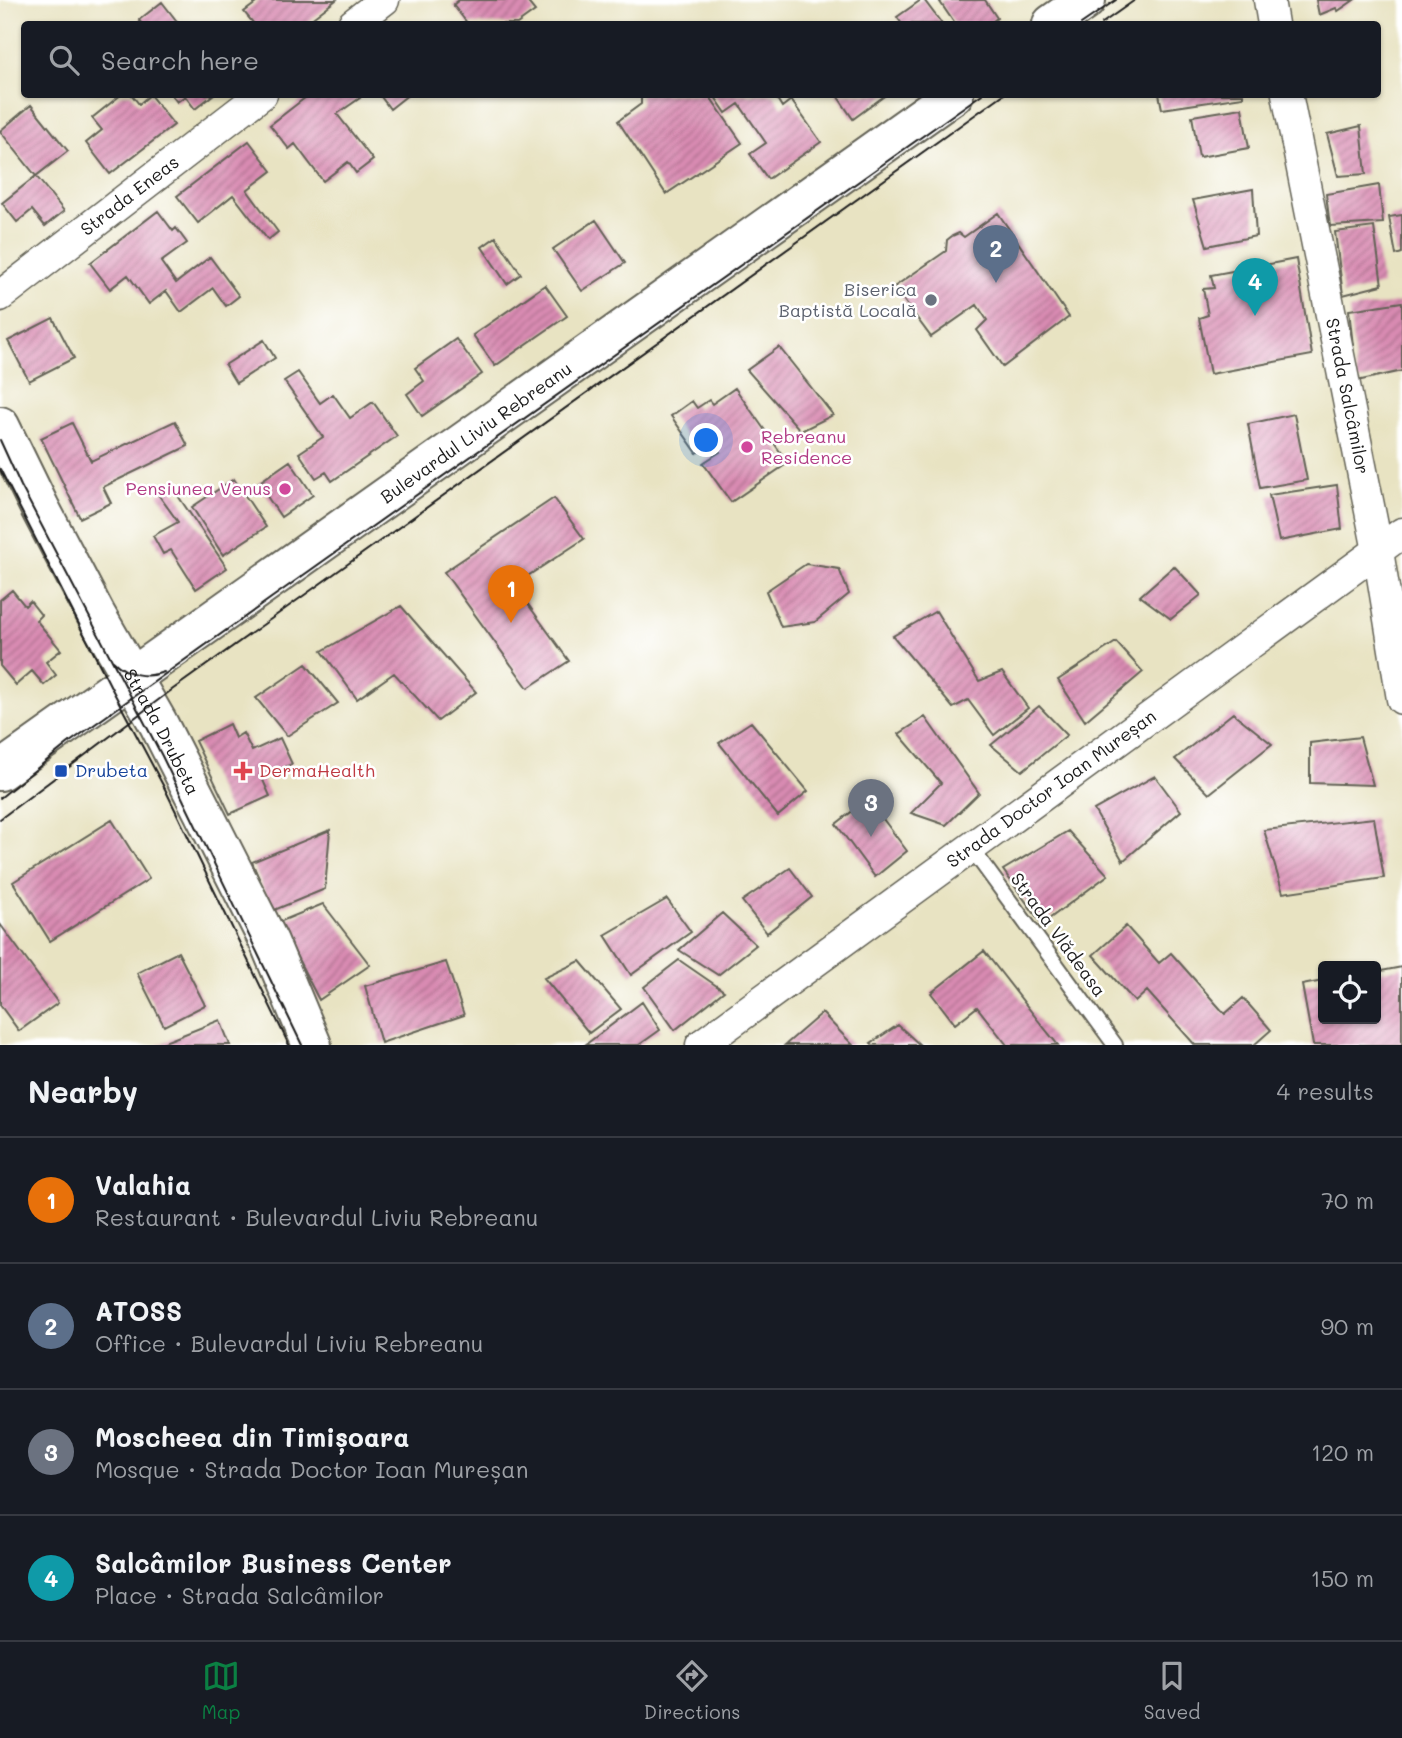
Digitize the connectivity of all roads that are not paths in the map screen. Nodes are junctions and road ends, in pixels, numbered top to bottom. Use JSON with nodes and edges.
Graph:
{"nodes":[{"id":1,"x":384,"y":0,"type":"edge"},
{"id":2,"x":1086,"y":0,"type":"edge"},
{"id":3,"x":1269,"y":0,"type":"edge"},
{"id":4,"x":357,"y":21,"type":"edge"},
{"id":5,"x":1056,"y":21,"type":"edge"},
{"id":6,"x":1272,"y":21,"type":"edge"},
{"id":7,"x":257,"y":98,"type":"edge"},
{"id":8,"x":948,"y":98,"type":"edge"},
{"id":9,"x":1288,"y":98,"type":"edge"},
{"id":10,"x":0,"y":296,"type":"edge"},
{"id":11,"x":0,"y":426,"type":"edge"},
{"id":12,"x":1390,"y":542,"type":"edge"},
{"id":13,"x":132,"y":677,"type":"junction"},
{"id":14,"x":1402,"y":699,"type":"edge"},
{"id":15,"x":0,"y":771,"type":"edge"},
{"id":16,"x":971,"y":848,"type":"junction"},
{"id":17,"x":312,"y":1045,"type":"edge"},
{"id":18,"x":701,"y":1045,"type":"edge"},
{"id":19,"x":1115,"y":1045,"type":"edge"}],
"edges":[{"from":1,"to":4,"type":"street"},
{"from":2,"to":5,"type":"main road"},
{"from":3,"to":6,"type":"street"},
{"from":7,"to":10,"type":"street","name":"Strada Eneas"},
{"from":8,"to":13,"type":"main road","name":"Bulevardul Liviu Rebreanu"},
{"from":9,"to":12,"type":"street","name":"Strada Salcâmilor"},
{"from":11,"to":13,"type":"main road","name":"Strada Drubeta"},
{"from":12,"to":14,"type":"street","name":"Strada Salcâmilor"},
{"from":12,"to":16,"type":"street","name":"Strada Doctor Ioan Mureșan"},
{"from":13,"to":15,"type":"main road","name":"Bulevardul Liviu Rebreanu"},
{"from":13,"to":17,"type":"main road","name":"Strada Drubeta"},
{"from":16,"to":18,"type":"street","name":"Strada Doctor Ioan Mureșan"},
{"from":16,"to":19,"type":"lane","name":"Strada Vlădeasa"}]}
